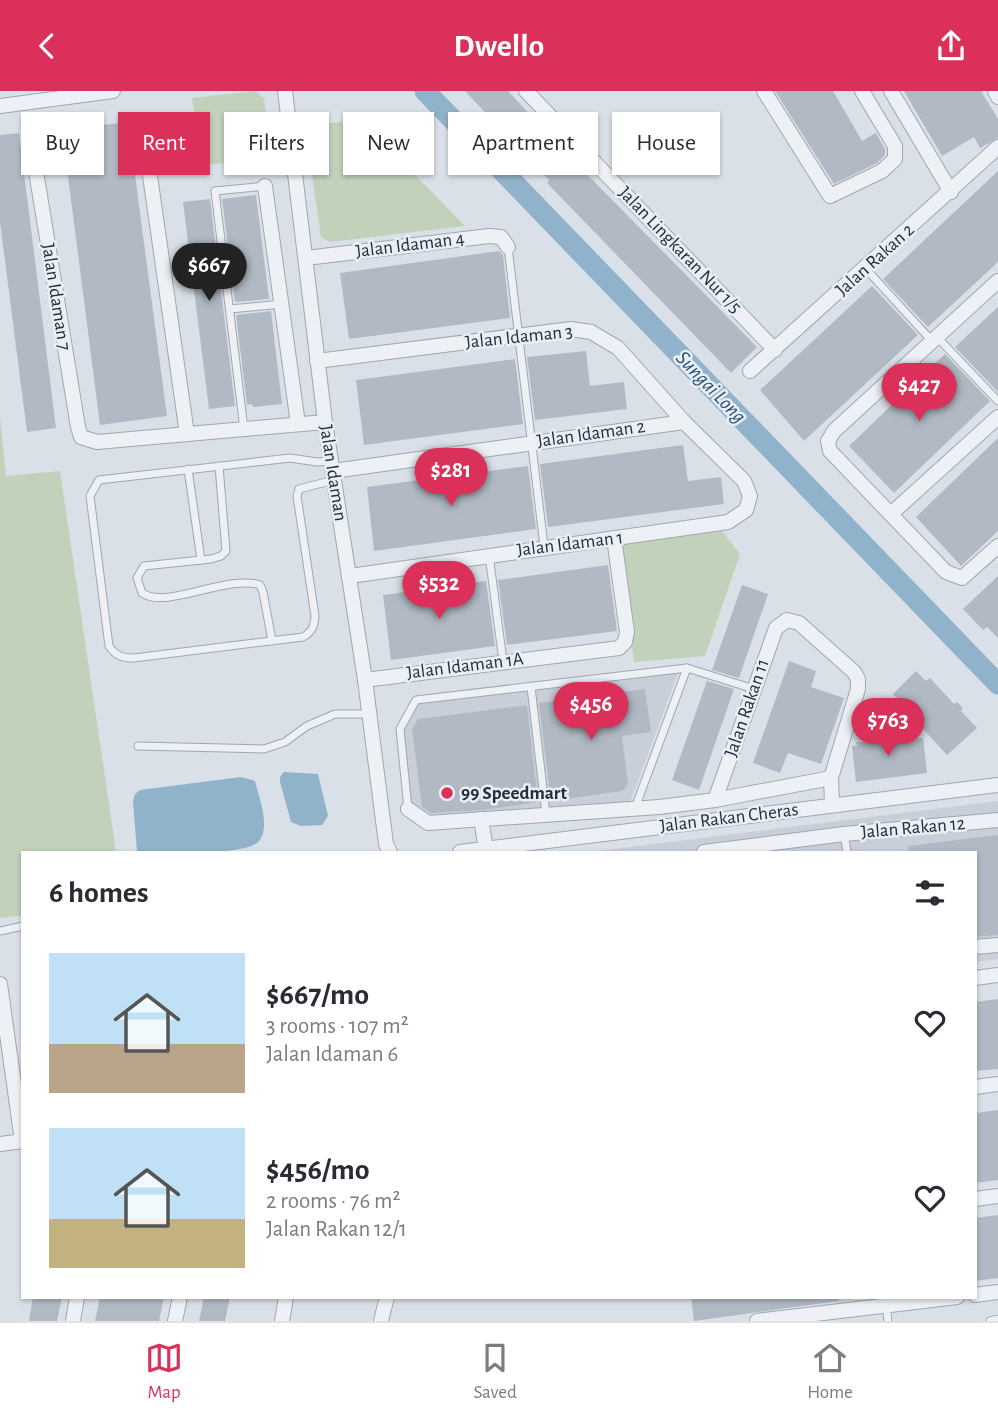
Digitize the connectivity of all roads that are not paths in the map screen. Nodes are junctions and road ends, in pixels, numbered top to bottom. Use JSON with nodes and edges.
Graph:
{"nodes":[{"id":1,"x":113,"y":91,"type":"edge"},
{"id":2,"x":285,"y":91,"type":"edge"},
{"id":3,"x":526,"y":91,"type":"edge"},
{"id":4,"x":764,"y":91,"type":"edge"},
{"id":5,"x":862,"y":91,"type":"edge"},
{"id":6,"x":891,"y":91,"type":"edge"},
{"id":7,"x":995,"y":91,"type":"edge"},
{"id":8,"x":998,"y":97,"type":"edge"},
{"id":9,"x":0,"y":106,"type":"edge"},
{"id":10,"x":998,"y":147,"type":"edge"},
{"id":11,"x":37,"y":175,"type":"edge"},
{"id":12,"x":150,"y":175,"type":"edge"},
{"id":13,"x":265,"y":185,"type":"joint"},
{"id":14,"x":951,"y":192,"type":"junction"},
{"id":15,"x":508,"y":247,"type":"joint"},
{"id":16,"x":306,"y":258,"type":"junction"},
{"id":17,"x":865,"y":268,"type":"junction"},
{"id":18,"x":998,"y":281,"type":"edge"},
{"id":19,"x":283,"y":304,"type":"junction"},
{"id":20,"x":230,"y":310,"type":"junction"},
{"id":21,"x":518,"y":335,"type":"junction"},
{"id":22,"x":935,"y":339,"type":"junction"},
{"id":23,"x":775,"y":349,"type":"junction"},
{"id":24,"x":317,"y":361,"type":"junction"},
{"id":25,"x":750,"y":371,"type":"dead end"},
{"id":26,"x":998,"y":401,"type":"edge"},
{"id":27,"x":998,"y":417,"type":"edge"},
{"id":28,"x":325,"y":422,"type":"junction"},
{"id":29,"x":684,"y":422,"type":"junction"},
{"id":30,"x":298,"y":424,"type":"junction"},
{"id":31,"x":244,"y":429,"type":"junction"},
{"id":32,"x":187,"y":434,"type":"junction"},
{"id":33,"x":531,"y":442,"type":"junction"},
{"id":34,"x":219,"y":466,"type":"junction"},
{"id":35,"x":188,"y":469,"type":"junction"},
{"id":36,"x":333,"y":471,"type":"junction"},
{"id":37,"x":746,"y":510,"type":"joint"},
{"id":38,"x":892,"y":513,"type":"junction"},
{"id":39,"x":614,"y":538,"type":"junction"},
{"id":40,"x":998,"y":546,"type":"edge"},
{"id":41,"x":544,"y":547,"type":"junction"},
{"id":42,"x":489,"y":554,"type":"junction"},
{"id":43,"x":201,"y":560,"type":"junction"},
{"id":44,"x":350,"y":576,"type":"junction"},
{"id":45,"x":272,"y":641,"type":"junction"},
{"id":46,"x":503,"y":661,"type":"junction"},
{"id":47,"x":687,"y":668,"type":"junction"},
{"id":48,"x":365,"y":680,"type":"junction"},
{"id":49,"x":531,"y":687,"type":"junction"},
{"id":50,"x":754,"y":689,"type":"junction"},
{"id":51,"x":369,"y":714,"type":"junction"},
{"id":52,"x":138,"y":746,"type":"dead end"},
{"id":53,"x":831,"y":778,"type":"junction"},
{"id":54,"x":998,"y":785,"type":"edge"},
{"id":55,"x":715,"y":800,"type":"junction"},
{"id":56,"x":832,"y":804,"type":"junction"},
{"id":57,"x":408,"y":809,"type":"joint"},
{"id":58,"x":635,"y":809,"type":"junction"},
{"id":59,"x":576,"y":813,"type":"junction"},
{"id":60,"x":546,"y":815,"type":"junction"},
{"id":61,"x":481,"y":819,"type":"junction"},
{"id":62,"x":998,"y":820,"type":"edge"},
{"id":63,"x":845,"y":834,"type":"junction"},
{"id":64,"x":580,"y":837,"type":"junction"},
{"id":65,"x":559,"y":846,"type":"edge"},
{"id":66,"x":486,"y":849,"type":"junction"},
{"id":67,"x":390,"y":851,"type":"edge"},
{"id":68,"x":469,"y":851,"type":"edge"},
{"id":69,"x":712,"y":851,"type":"edge"},
{"id":70,"x":847,"y":851,"type":"edge"},
{"id":71,"x":21,"y":926,"type":"edge"},
{"id":72,"x":0,"y":931,"type":"edge"},
{"id":73,"x":998,"y":945,"type":"edge"},
{"id":74,"x":977,"y":947,"type":"edge"},
{"id":75,"x":998,"y":975,"type":"edge"},
{"id":76,"x":977,"y":978,"type":"edge"},
{"id":77,"x":0,"y":984,"type":"edge"},
{"id":78,"x":998,"y":1084,"type":"edge"},
{"id":79,"x":977,"y":1087,"type":"edge"},
{"id":80,"x":21,"y":1134,"type":"edge"},
{"id":81,"x":21,"y":1141,"type":"edge"},
{"id":82,"x":0,"y":1144,"type":"edge"},
{"id":83,"x":998,"y":1196,"type":"edge"},
{"id":84,"x":977,"y":1199,"type":"edge"},
{"id":85,"x":998,"y":1292,"type":"edge"},
{"id":86,"x":977,"y":1294,"type":"edge"},
{"id":87,"x":77,"y":1299,"type":"edge"},
{"id":88,"x":180,"y":1299,"type":"edge"},
{"id":89,"x":286,"y":1299,"type":"edge"},
{"id":90,"x":386,"y":1299,"type":"edge"},
{"id":91,"x":921,"y":1299,"type":"edge"},
{"id":92,"x":885,"y":1301,"type":"edge"},
{"id":93,"x":998,"y":1319,"type":"edge"},
{"id":94,"x":73,"y":1321,"type":"edge"},
{"id":95,"x":175,"y":1321,"type":"edge"},
{"id":96,"x":282,"y":1321,"type":"edge"},
{"id":97,"x":381,"y":1321,"type":"edge"},
{"id":98,"x":757,"y":1321,"type":"edge"},
{"id":99,"x":887,"y":1321,"type":"edge"},
{"id":100,"x":990,"y":1321,"type":"edge"}],
"edges":[{"from":1,"to":9,"type":"street"},
{"from":2,"to":16,"type":"street","name":"Jalan Idaman"},
{"from":3,"to":23,"type":"street","name":"Jalan Lingkaran Nur 1/5"},
{"from":4,"to":5,"type":"street"},
{"from":6,"to":14,"type":"street"},
{"from":7,"to":8,"type":"street"},
{"from":10,"to":14,"type":"street","name":"Jalan Rakan 2"},
{"from":11,"to":32,"type":"street","name":"Jalan Idaman 7"},
{"from":12,"to":32,"type":"street"},
{"from":13,"to":19,"type":"street"},
{"from":13,"to":20,"type":"lane"},
{"from":14,"to":17,"type":"street","name":"Jalan Rakan 2"},
{"from":15,"to":16,"type":"street","name":"Jalan Idaman 4"},
{"from":15,"to":21,"type":"lane"},
{"from":16,"to":24,"type":"street","name":"Jalan Idaman"},
{"from":17,"to":22,"type":"lane"},
{"from":17,"to":23,"type":"street","name":"Jalan Rakan 2"},
{"from":18,"to":22,"type":"street"},
{"from":19,"to":20,"type":"lane"},
{"from":19,"to":30,"type":"street"},
{"from":20,"to":31,"type":"lane"},
{"from":21,"to":24,"type":"street","name":"Jalan Idaman 3"},
{"from":21,"to":29,"type":"street","name":"Jalan Idaman 3"},
{"from":21,"to":33,"type":"lane"},
{"from":22,"to":26,"type":"lane"},
{"from":22,"to":38,"type":"street"},
{"from":23,"to":25,"type":"street","name":"Jalan Rakan 2"},
{"from":24,"to":28,"type":"street","name":"Jalan Idaman"},
{"from":27,"to":38,"type":"street"},
{"from":28,"to":30,"type":"street"},
{"from":28,"to":36,"type":"street","name":"Jalan Idaman"},
{"from":29,"to":33,"type":"street","name":"Jalan Idaman 2"},
{"from":29,"to":37,"type":"street","name":"Jalan Idaman 3"},
{"from":30,"to":31,"type":"street"},
{"from":31,"to":32,"type":"street"},
{"from":33,"to":36,"type":"street","name":"Jalan Idaman 2"},
{"from":33,"to":41,"type":"lane"},
{"from":34,"to":35,"type":"lane"},
{"from":34,"to":36,"type":"lane"},
{"from":34,"to":43,"type":"lane"},
{"from":35,"to":43,"type":"lane"},
{"from":35,"to":45,"type":"lane"},
{"from":36,"to":44,"type":"street","name":"Jalan Idaman"},
{"from":36,"to":45,"type":"lane"},
{"from":37,"to":39,"type":"street","name":"Jalan Idaman 1"},
{"from":38,"to":40,"type":"street"},
{"from":39,"to":41,"type":"street","name":"Jalan Idaman 1"},
{"from":39,"to":46,"type":"street","name":"Jalan Idaman 1A"},
{"from":41,"to":42,"type":"street","name":"Jalan Idaman 1"},
{"from":42,"to":44,"type":"street","name":"Jalan Idaman 1"},
{"from":42,"to":46,"type":"lane"},
{"from":43,"to":45,"type":"lane"},
{"from":44,"to":48,"type":"street","name":"Jalan Idaman"},
{"from":46,"to":48,"type":"street","name":"Jalan Idaman 1A"},
{"from":47,"to":49,"type":"lane"},
{"from":47,"to":50,"type":"lane"},
{"from":47,"to":58,"type":"lane"},
{"from":48,"to":51,"type":"street","name":"Jalan Idaman"},
{"from":49,"to":57,"type":"lane"},
{"from":49,"to":60,"type":"lane"},
{"from":50,"to":53,"type":"street","name":"Jalan Rakan 11"},
{"from":50,"to":55,"type":"street","name":"Jalan Rakan 11"},
{"from":51,"to":52,"type":"lane"},
{"from":51,"to":67,"type":"street","name":"Jalan Idaman"},
{"from":53,"to":55,"type":"street"},
{"from":53,"to":56,"type":"street"},
{"from":54,"to":56,"type":"street","name":"Jalan Rakan Cheras"},
{"from":55,"to":58,"type":"street"},
{"from":56,"to":64,"type":"street","name":"Jalan Rakan Cheras"},
{"from":57,"to":61,"type":"street"},
{"from":58,"to":59,"type":"street"},
{"from":59,"to":60,"type":"street"},
{"from":59,"to":64,"type":"street"},
{"from":60,"to":61,"type":"street"},
{"from":61,"to":66,"type":"street"},
{"from":62,"to":63,"type":"street","name":"Jalan Rakan 12"},
{"from":63,"to":69,"type":"street","name":"Jalan Rakan 12"},
{"from":63,"to":70,"type":"lane"},
{"from":64,"to":65,"type":"street","name":"Jalan Rakan Cheras"},
{"from":65,"to":66,"type":"street","name":"Jalan Rakan Cheras"},
{"from":66,"to":68,"type":"street","name":"Jalan Rakan Cheras"},
{"from":71,"to":72,"type":"lane"},
{"from":73,"to":74,"type":"street"},
{"from":75,"to":76,"type":"street"},
{"from":77,"to":80,"type":"street"},
{"from":78,"to":79,"type":"street"},
{"from":81,"to":82,"type":"street"},
{"from":83,"to":84,"type":"street"},
{"from":85,"to":86,"type":"street"},
{"from":87,"to":94,"type":"street"},
{"from":88,"to":95,"type":"street"},
{"from":89,"to":96,"type":"street"},
{"from":90,"to":97,"type":"street"},
{"from":91,"to":92,"type":"street"},
{"from":92,"to":98,"type":"street"},
{"from":92,"to":99,"type":"lane"},
{"from":93,"to":100,"type":"lane"}]}
